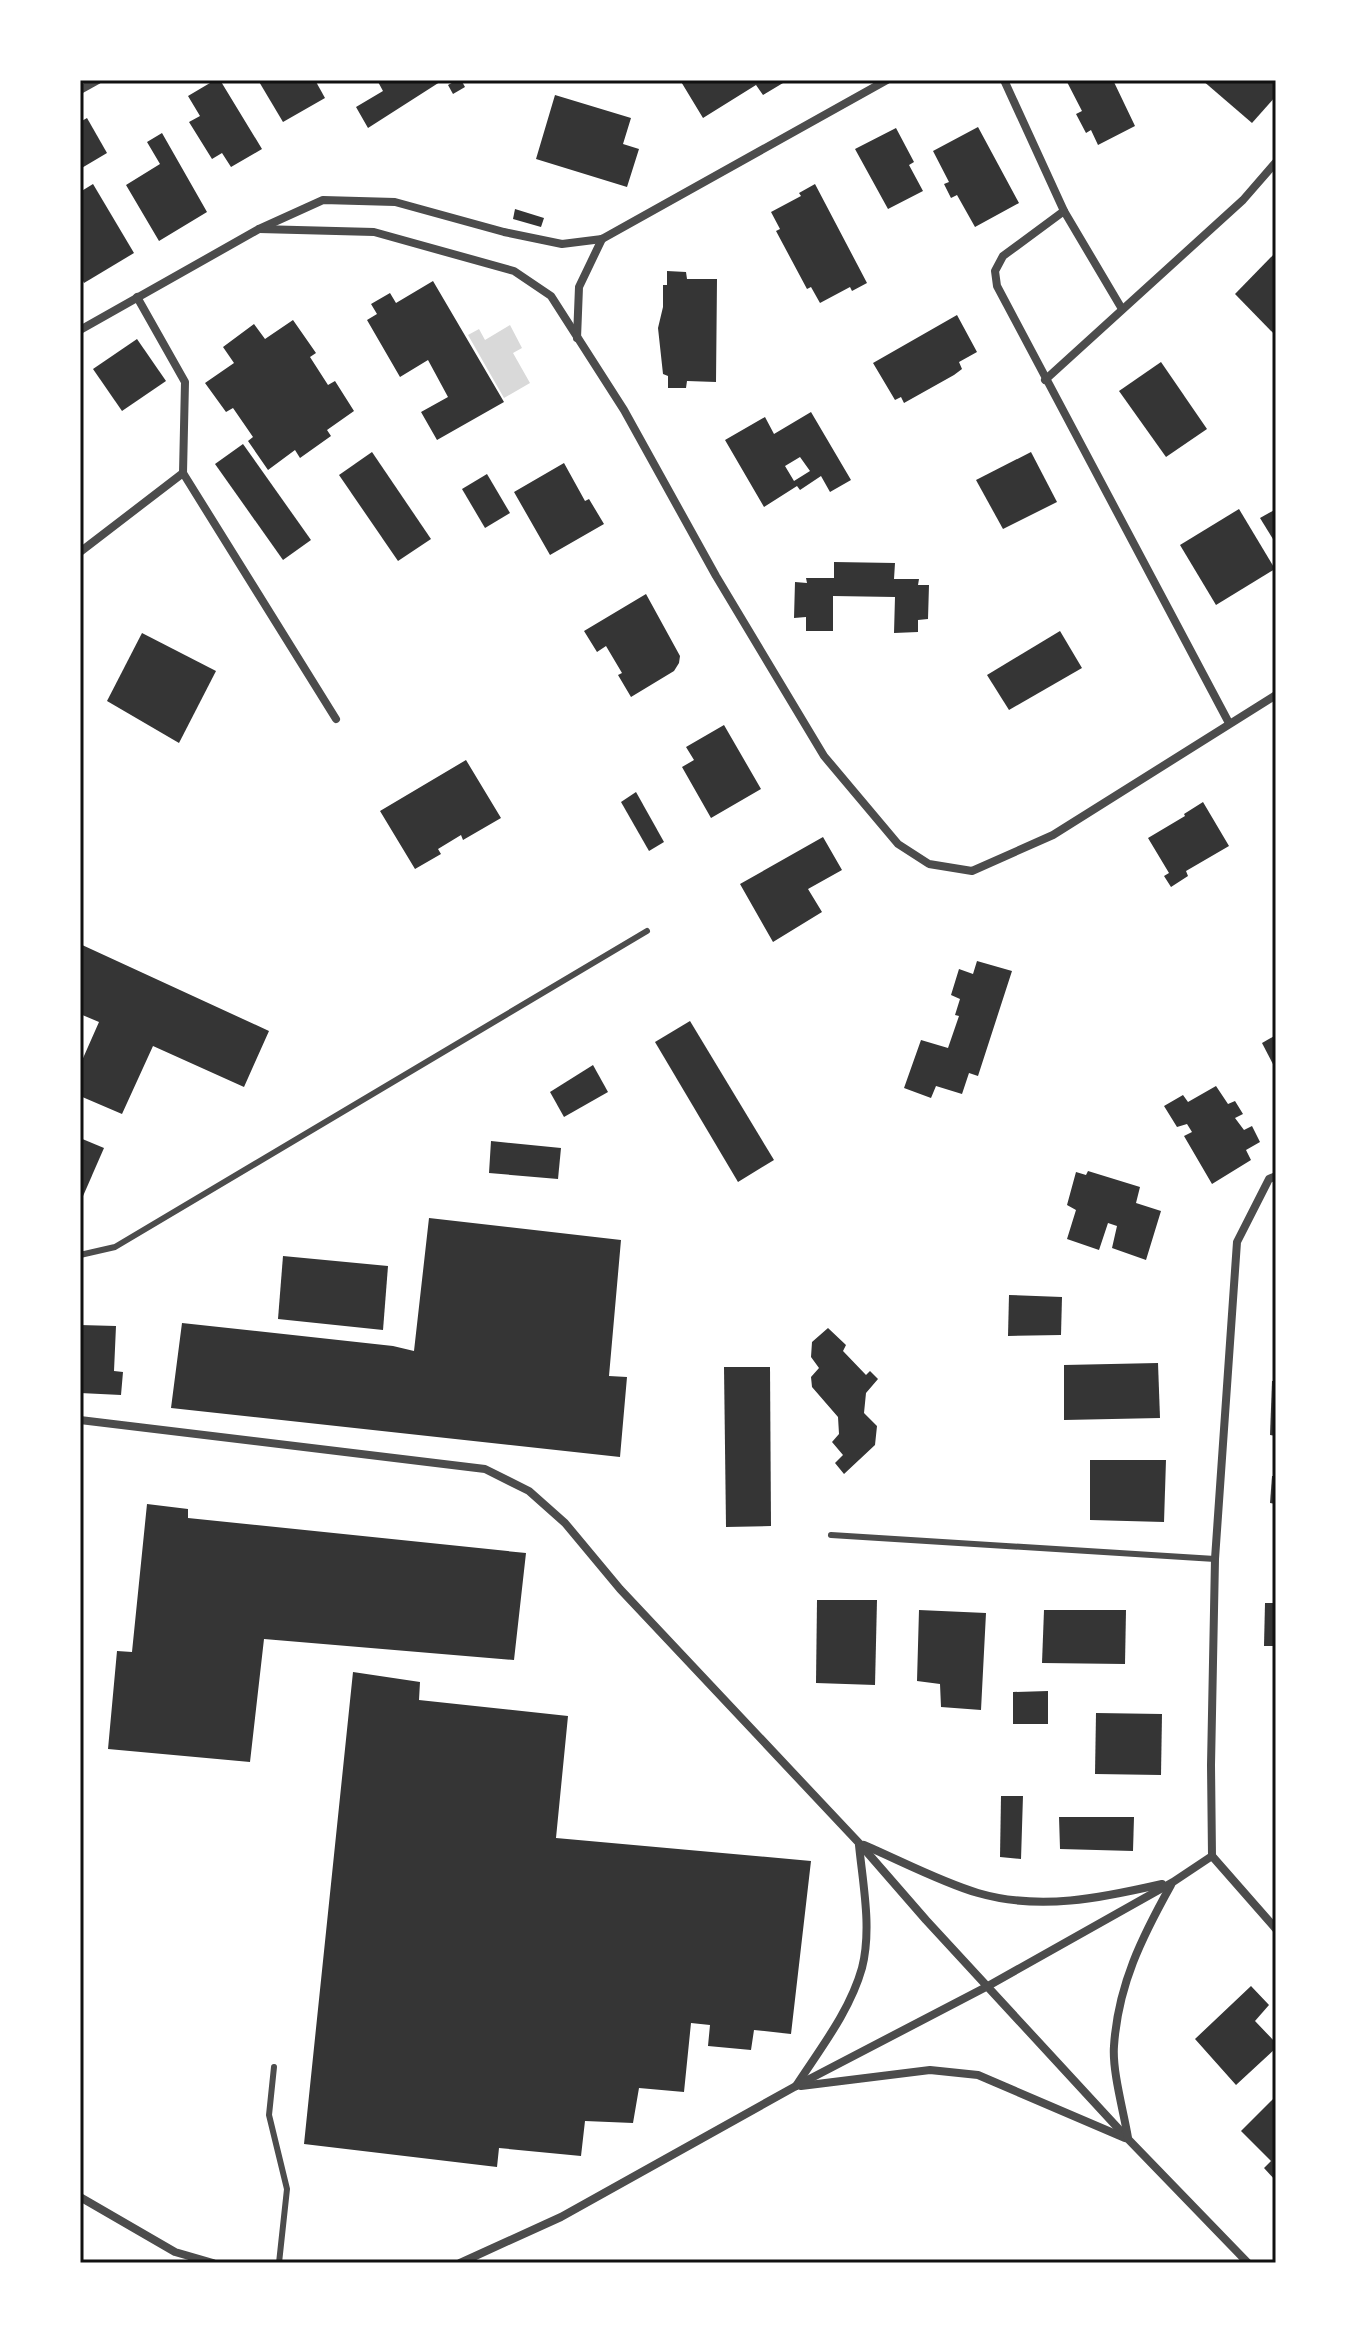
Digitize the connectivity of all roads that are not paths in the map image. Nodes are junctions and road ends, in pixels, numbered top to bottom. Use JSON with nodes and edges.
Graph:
{"nodes":[{"id":1,"x":98,"y":80,"type":"edge"},
{"id":2,"x":887,"y":80,"type":"edge"},
{"id":3,"x":1004,"y":80,"type":"edge"},
{"id":4,"x":80,"y":90,"type":"edge"},
{"id":5,"x":1276,"y":162,"type":"edge"},
{"id":6,"x":1064,"y":211,"type":"junction"},
{"id":7,"x":259,"y":229,"type":"junction"},
{"id":8,"x":602,"y":239,"type":"junction"},
{"id":9,"x":137,"y":297,"type":"junction"},
{"id":10,"x":1122,"y":309,"type":"junction"},
{"id":11,"x":80,"y":330,"type":"edge"},
{"id":12,"x":577,"y":339,"type":"junction"},
{"id":13,"x":1045,"y":380,"type":"junction"},
{"id":14,"x":183,"y":473,"type":"junction"},
{"id":15,"x":80,"y":552,"type":"edge"},
{"id":16,"x":1276,"y":695,"type":"edge"},
{"id":17,"x":336,"y":719,"type":"dead end"},
{"id":18,"x":1229,"y":723,"type":"junction"},
{"id":19,"x":647,"y":931,"type":"dead end"},
{"id":20,"x":1276,"y":1176,"type":"edge"},
{"id":21,"x":80,"y":1255,"type":"edge"},
{"id":22,"x":80,"y":1420,"type":"edge"},
{"id":23,"x":831,"y":1535,"type":"dead end"},
{"id":24,"x":1215,"y":1559,"type":"junction"},
{"id":25,"x":859,"y":1843,"type":"junction"},
{"id":26,"x":1212,"y":1856,"type":"junction"},
{"id":27,"x":1173,"y":1882,"type":"junction"},
{"id":28,"x":1276,"y":1929,"type":"edge"},
{"id":29,"x":988,"y":1986,"type":"junction"},
{"id":30,"x":274,"y":2067,"type":"dead end"},
{"id":31,"x":796,"y":2086,"type":"junction"},
{"id":32,"x":1128,"y":2139,"type":"junction"},
{"id":33,"x":80,"y":2197,"type":"edge"},
{"id":34,"x":213,"y":2263,"type":"edge"},
{"id":35,"x":279,"y":2263,"type":"edge"},
{"id":36,"x":460,"y":2263,"type":"edge"},
{"id":37,"x":1248,"y":2263,"type":"edge"}],
"edges":[{"from":1,"to":4,"type":"street"},
{"from":2,"to":8,"type":"street"},
{"from":3,"to":6,"type":"street"},
{"from":5,"to":10,"type":"street"},
{"from":6,"to":10,"type":"street"},
{"from":6,"to":13,"type":"street"},
{"from":7,"to":8,"type":"street"},
{"from":7,"to":9,"type":"street"},
{"from":7,"to":12,"type":"street"},
{"from":8,"to":12,"type":"street"},
{"from":9,"to":11,"type":"street"},
{"from":9,"to":14,"type":"street"},
{"from":10,"to":13,"type":"street"},
{"from":12,"to":18,"type":"street"},
{"from":13,"to":18,"type":"street"},
{"from":14,"to":15,"type":"street"},
{"from":14,"to":17,"type":"street"},
{"from":16,"to":18,"type":"street"},
{"from":19,"to":21,"type":"lane"},
{"from":20,"to":24,"type":"street"},
{"from":22,"to":25,"type":"street"},
{"from":23,"to":24,"type":"lane"},
{"from":24,"to":26,"type":"street"},
{"from":25,"to":27,"type":"street"},
{"from":25,"to":29,"type":"street"},
{"from":25,"to":31,"type":"street"},
{"from":26,"to":27,"type":"street"},
{"from":26,"to":28,"type":"street"},
{"from":27,"to":29,"type":"street"},
{"from":27,"to":32,"type":"street"},
{"from":29,"to":31,"type":"street"},
{"from":29,"to":32,"type":"street"},
{"from":30,"to":35,"type":"lane"},
{"from":31,"to":32,"type":"street"},
{"from":31,"to":36,"type":"street"},
{"from":32,"to":37,"type":"street"},
{"from":33,"to":34,"type":"street"}]}
